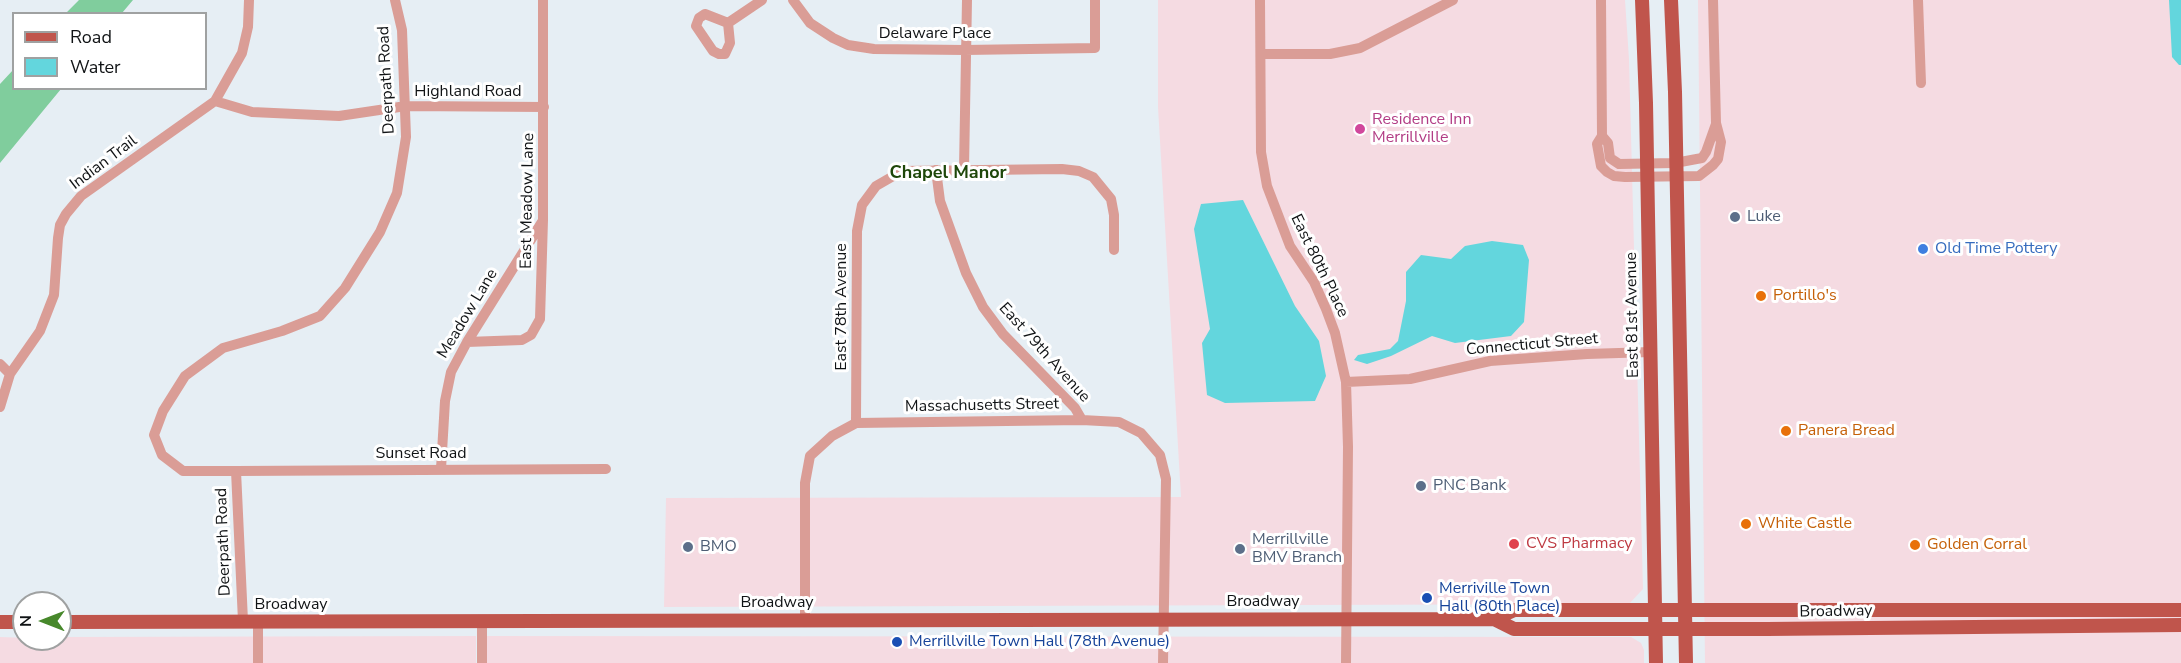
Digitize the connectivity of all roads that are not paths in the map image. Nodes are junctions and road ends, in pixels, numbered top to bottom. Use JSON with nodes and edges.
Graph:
{"nodes":[{"id":1,"x":249,"y":0,"type":"edge"},
{"id":2,"x":395,"y":0,"type":"edge"},
{"id":3,"x":543,"y":0,"type":"edge"},
{"id":4,"x":762,"y":0,"type":"edge"},
{"id":5,"x":793,"y":0,"type":"edge"},
{"id":6,"x":967,"y":0,"type":"edge"},
{"id":7,"x":1095,"y":0,"type":"edge"},
{"id":8,"x":1260,"y":0,"type":"edge"},
{"id":9,"x":1453,"y":0,"type":"edge"},
{"id":10,"x":1601,"y":0,"type":"edge"},
{"id":11,"x":1642,"y":0,"type":"edge"},
{"id":12,"x":1671,"y":0,"type":"edge"},
{"id":13,"x":1713,"y":0,"type":"edge"},
{"id":14,"x":1918,"y":0,"type":"edge"},
{"id":15,"x":728,"y":23,"type":"dead end"},
{"id":16,"x":965,"y":50,"type":"junction"},
{"id":17,"x":1261,"y":54,"type":"junction"},
{"id":18,"x":1921,"y":83,"type":"dead end"},
{"id":19,"x":215,"y":101,"type":"junction"},
{"id":20,"x":406,"y":106,"type":"junction"},
{"id":21,"x":544,"y":107,"type":"junction"},
{"id":22,"x":964,"y":169,"type":"junction"},
{"id":23,"x":936,"y":170,"type":"junction"},
{"id":24,"x":1676,"y":170,"type":"junction"},
{"id":25,"x":1647,"y":171,"type":"junction"},
{"id":26,"x":543,"y":220,"type":"junction"},
{"id":27,"x":1114,"y":250,"type":"dead end"},
{"id":28,"x":467,"y":342,"type":"junction"},
{"id":29,"x":1651,"y":352,"type":"junction"},
{"id":30,"x":0,"y":364,"type":"edge"},
{"id":31,"x":10,"y":374,"type":"junction"},
{"id":32,"x":1346,"y":382,"type":"junction"},
{"id":33,"x":0,"y":407,"type":"edge"},
{"id":34,"x":1082,"y":420,"type":"junction"},
{"id":35,"x":856,"y":423,"type":"junction"},
{"id":36,"x":441,"y":469,"type":"junction"},
{"id":37,"x":606,"y":469,"type":"dead end"},
{"id":38,"x":236,"y":471,"type":"junction"},
{"id":39,"x":1655,"y":610,"type":"junction"},
{"id":40,"x":1685,"y":610,"type":"junction"},
{"id":41,"x":2181,"y":610,"type":"edge"},
{"id":42,"x":1347,"y":618,"type":"junction"},
{"id":43,"x":1163,"y":619,"type":"junction"},
{"id":44,"x":1494,"y":619,"type":"junction"},
{"id":45,"x":805,"y":620,"type":"junction"},
{"id":46,"x":243,"y":621,"type":"junction"},
{"id":47,"x":258,"y":621,"type":"junction"},
{"id":48,"x":482,"y":621,"type":"junction"},
{"id":49,"x":72,"y":622,"type":"edge"},
{"id":50,"x":2181,"y":625,"type":"edge"},
{"id":51,"x":1655,"y":629,"type":"junction"},
{"id":52,"x":1686,"y":629,"type":"junction"},
{"id":53,"x":258,"y":663,"type":"edge"},
{"id":54,"x":482,"y":663,"type":"edge"},
{"id":55,"x":1163,"y":663,"type":"edge"},
{"id":56,"x":1346,"y":663,"type":"edge"},
{"id":57,"x":1656,"y":663,"type":"edge"},
{"id":58,"x":1686,"y":663,"type":"edge"}],
"edges":[{"from":1,"to":19,"type":"street","name":"Indian Trail"},
{"from":2,"to":20,"type":"street","name":"Deerpath Road"},
{"from":3,"to":21,"type":"street","name":"East Meadow Lane"},
{"from":4,"to":15,"type":"street"},
{"from":5,"to":16,"type":"street","name":"Delaware Place"},
{"from":6,"to":16,"type":"street"},
{"from":7,"to":16,"type":"street","name":"Delaware Place"},
{"from":8,"to":17,"type":"street","name":"East 80th Place"},
{"from":9,"to":17,"type":"street"},
{"from":10,"to":25,"type":"street"},
{"from":11,"to":25,"type":"main road","name":"East 81st Avenue"},
{"from":12,"to":24,"type":"main road"},
{"from":13,"to":24,"type":"street"},
{"from":14,"to":18,"type":"street"},
{"from":16,"to":22,"type":"street"},
{"from":17,"to":32,"type":"street","name":"East 80th Place"},
{"from":19,"to":20,"type":"street","name":"Highland Road"},
{"from":19,"to":31,"type":"street","name":"Indian Trail"},
{"from":20,"to":21,"type":"street","name":"Highland Road"},
{"from":20,"to":38,"type":"street","name":"Deerpath Road"},
{"from":21,"to":26,"type":"street","name":"East Meadow Lane"},
{"from":22,"to":23,"type":"street","name":"East 78th Avenue"},
{"from":22,"to":27,"type":"street","name":"East 78th Avenue"},
{"from":23,"to":34,"type":"street","name":"East 79th Avenue"},
{"from":23,"to":35,"type":"street","name":"East 78th Avenue"},
{"from":24,"to":25,"type":"street"},
{"from":24,"to":40,"type":"main road"},
{"from":25,"to":29,"type":"main road","name":"East 81st Avenue"},
{"from":26,"to":28,"type":"street","name":"Meadow Lane"},
{"from":26,"to":28,"type":"street","name":"East Meadow Lane"},
{"from":28,"to":36,"type":"street","name":"Meadow Lane"},
{"from":29,"to":32,"type":"street","name":"Connecticut Street"},
{"from":29,"to":39,"type":"main road","name":"East 81st Avenue"},
{"from":30,"to":31,"type":"street"},
{"from":31,"to":33,"type":"street","name":"Indian Trail"},
{"from":32,"to":42,"type":"street","name":"East 80th Place"},
{"from":34,"to":35,"type":"street","name":"Massachusetts Street"},
{"from":34,"to":43,"type":"street","name":"Massachusetts Street"},
{"from":35,"to":45,"type":"street"},
{"from":36,"to":37,"type":"street","name":"Sunset Road"},
{"from":36,"to":38,"type":"street","name":"Sunset Road"},
{"from":38,"to":46,"type":"street","name":"Deerpath Road"},
{"from":39,"to":40,"type":"main road","name":"Broadway"},
{"from":39,"to":44,"type":"main road","name":"Broadway"},
{"from":39,"to":51,"type":"main road","name":"East 81st Avenue"},
{"from":40,"to":41,"type":"main road","name":"Broadway"},
{"from":40,"to":52,"type":"main road"},
{"from":42,"to":43,"type":"main road","name":"Broadway"},
{"from":42,"to":44,"type":"main road","name":"Broadway"},
{"from":42,"to":56,"type":"street","name":"East 80th Place"},
{"from":43,"to":45,"type":"main road","name":"Broadway"},
{"from":43,"to":55,"type":"street"},
{"from":44,"to":51,"type":"main road","name":"Broadway"},
{"from":45,"to":48,"type":"main road","name":"Broadway"},
{"from":46,"to":47,"type":"main road","name":"Broadway"},
{"from":46,"to":49,"type":"main road","name":"Broadway"},
{"from":47,"to":48,"type":"main road","name":"Broadway"},
{"from":47,"to":53,"type":"street"},
{"from":48,"to":54,"type":"street"},
{"from":50,"to":52,"type":"main road","name":"Broadway"},
{"from":51,"to":52,"type":"main road","name":"Broadway"},
{"from":51,"to":57,"type":"main road","name":"East 81st Avenue"},
{"from":52,"to":58,"type":"main road"}]}
